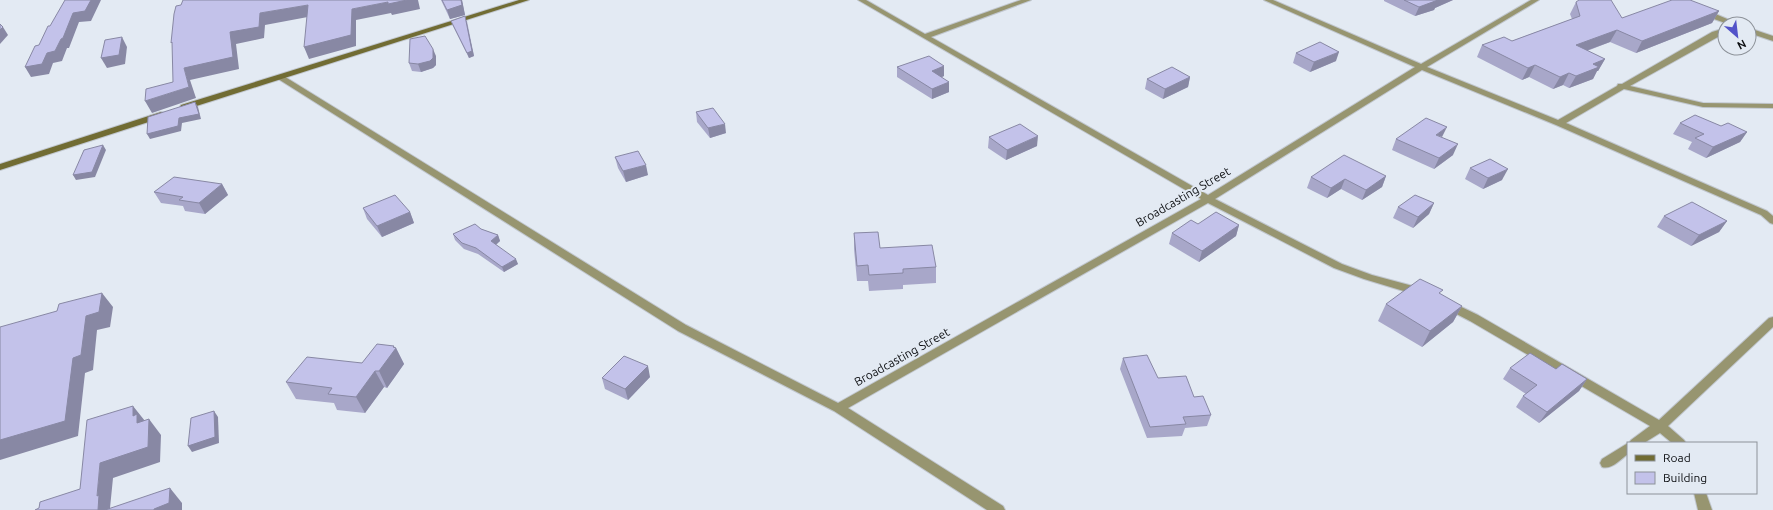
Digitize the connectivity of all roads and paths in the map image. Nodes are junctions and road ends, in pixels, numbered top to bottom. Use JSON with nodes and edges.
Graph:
{"nodes":[{"id":1,"x":526,"y":0,"type":"edge"},
{"id":2,"x":861,"y":0,"type":"edge"},
{"id":3,"x":1028,"y":0,"type":"edge"},
{"id":4,"x":1267,"y":0,"type":"edge"},
{"id":5,"x":1536,"y":0,"type":"edge"},
{"id":6,"x":1693,"y":8,"type":"edge"},
{"id":7,"x":1717,"y":17,"type":"edge"},
{"id":8,"x":1717,"y":33,"type":"edge"},
{"id":9,"x":1757,"y":33,"type":"edge"},
{"id":10,"x":926,"y":36,"type":"junction"},
{"id":11,"x":1773,"y":39,"type":"edge"},
{"id":12,"x":1421,"y":66,"type":"junction"},
{"id":13,"x":279,"y":77,"type":"junction"},
{"id":14,"x":1621,"y":86,"type":"junction"},
{"id":15,"x":1773,"y":106,"type":"edge"},
{"id":16,"x":1559,"y":123,"type":"junction"},
{"id":17,"x":0,"y":167,"type":"edge"},
{"id":18,"x":1208,"y":199,"type":"junction"},
{"id":19,"x":1773,"y":221,"type":"edge"},
{"id":20,"x":1773,"y":321,"type":"edge"},
{"id":21,"x":838,"y":408,"type":"junction"},
{"id":22,"x":1660,"y":426,"type":"junction"},
{"id":23,"x":1636,"y":442,"type":"edge"},
{"id":24,"x":1679,"y":442,"type":"edge"},
{"id":25,"x":1627,"y":449,"type":"edge"},
{"id":26,"x":1606,"y":463,"type":"dead end"},
{"id":27,"x":1700,"y":494,"type":"edge"},
{"id":28,"x":998,"y":510,"type":"edge"},
{"id":29,"x":1705,"y":510,"type":"edge"}],
"edges":[{"from":1,"to":13,"type":"main road"},
{"from":2,"to":10,"type":"street"},
{"from":3,"to":10,"type":"street"},
{"from":4,"to":12,"type":"street"},
{"from":5,"to":12,"type":"street","name":"Broadcasting Street"},
{"from":6,"to":7,"type":"street"},
{"from":8,"to":14,"type":"street"},
{"from":9,"to":11,"type":"street"},
{"from":10,"to":18,"type":"street"},
{"from":12,"to":16,"type":"street"},
{"from":12,"to":18,"type":"street","name":"Broadcasting Street"},
{"from":13,"to":17,"type":"main road"},
{"from":13,"to":21,"type":"street"},
{"from":14,"to":15,"type":"street"},
{"from":14,"to":16,"type":"street"},
{"from":16,"to":19,"type":"street"},
{"from":18,"to":21,"type":"street","name":"Broadcasting Street"},
{"from":18,"to":22,"type":"street"},
{"from":20,"to":22,"type":"street"},
{"from":21,"to":28,"type":"street"},
{"from":22,"to":23,"type":"street"},
{"from":22,"to":24,"type":"street"},
{"from":25,"to":26,"type":"street"},
{"from":27,"to":29,"type":"street"}]}
